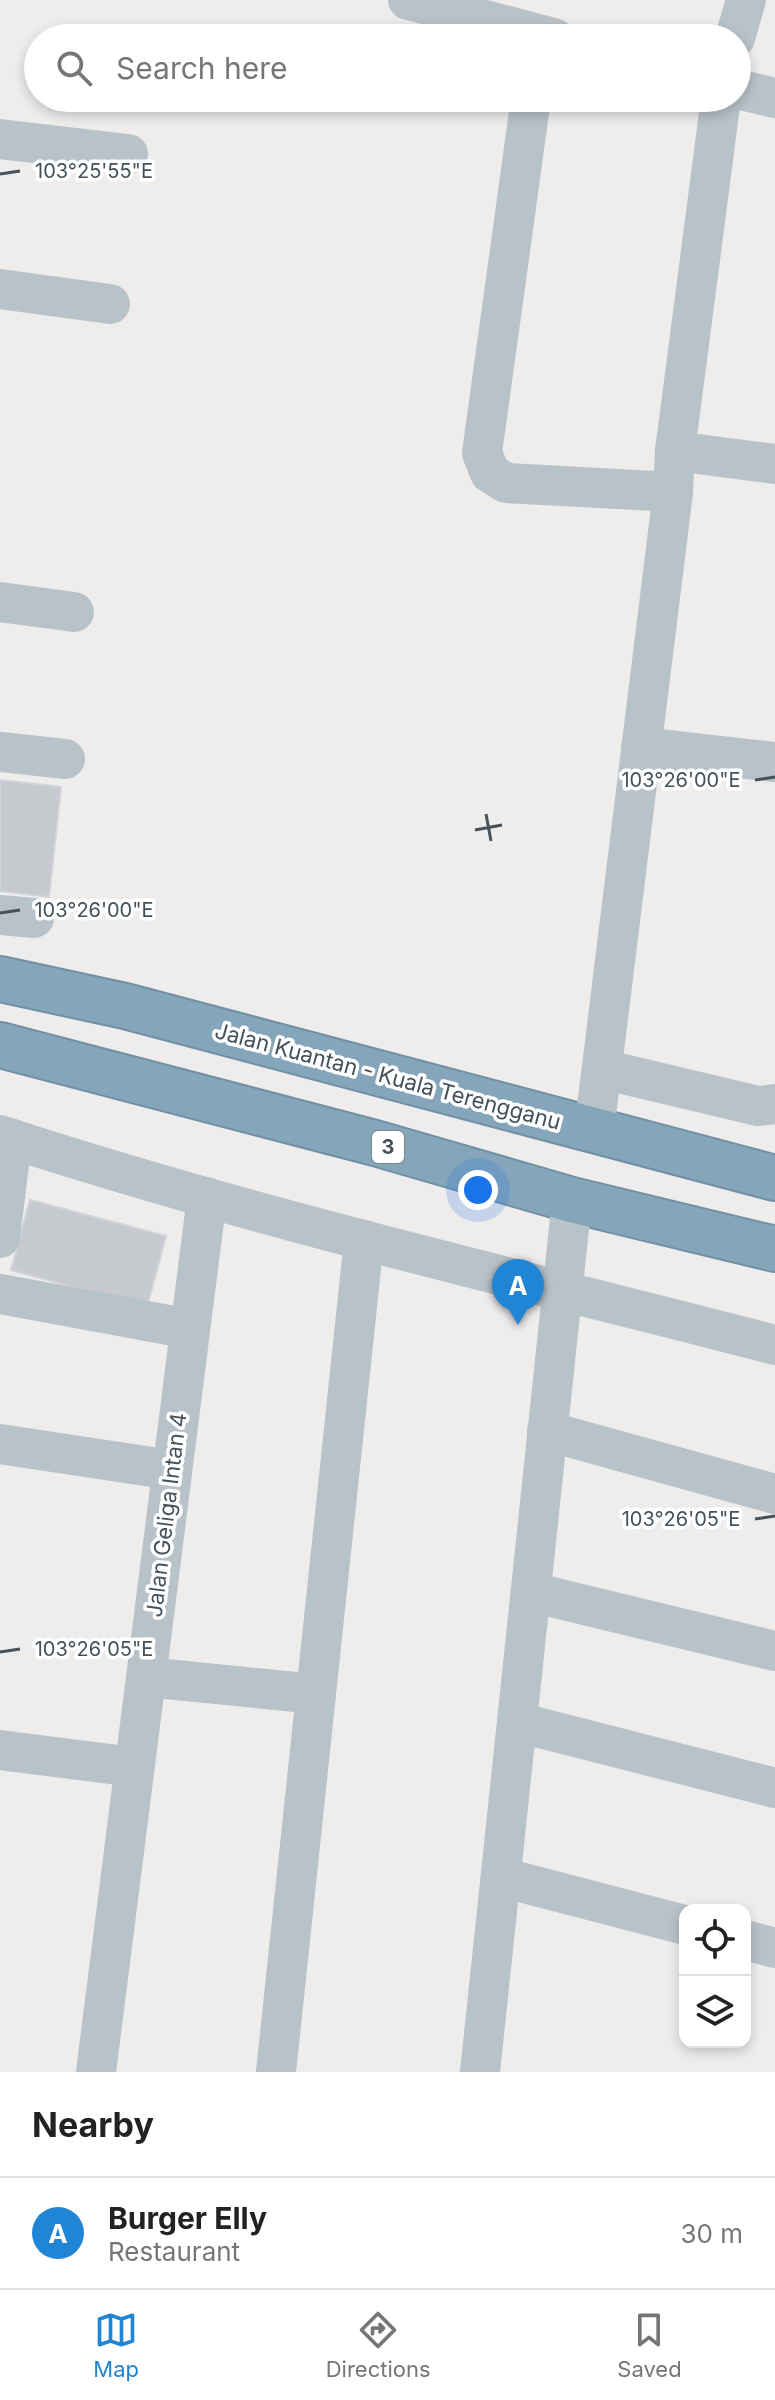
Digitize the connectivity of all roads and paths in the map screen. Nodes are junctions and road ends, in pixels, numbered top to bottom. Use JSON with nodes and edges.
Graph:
{"nodes":[{"id":1,"x":408,"y":0,"type":"edge"},
{"id":2,"x":746,"y":0,"type":"edge"},
{"id":3,"x":496,"y":24,"type":"edge"},
{"id":4,"x":739,"y":24,"type":"edge"},
{"id":5,"x":751,"y":92,"type":"edge"},
{"id":6,"x":775,"y":98,"type":"edge"},
{"id":7,"x":529,"y":112,"type":"edge"},
{"id":8,"x":719,"y":112,"type":"edge"},
{"id":9,"x":0,"y":139,"type":"edge"},
{"id":10,"x":128,"y":154,"type":"dead end"},
{"id":11,"x":0,"y":289,"type":"edge"},
{"id":12,"x":110,"y":304,"type":"dead end"},
{"id":13,"x":675,"y":451,"type":"junction"},
{"id":14,"x":775,"y":464,"type":"edge"},
{"id":15,"x":673,"y":492,"type":"junction"},
{"id":16,"x":0,"y":602,"type":"edge"},
{"id":17,"x":74,"y":612,"type":"dead end"},
{"id":18,"x":641,"y":747,"type":"junction"},
{"id":19,"x":0,"y":752,"type":"edge"},
{"id":20,"x":65,"y":759,"type":"dead end"},
{"id":21,"x":775,"y":762,"type":"edge"},
{"id":22,"x":0,"y":979,"type":"edge"},
{"id":23,"x":0,"y":1045,"type":"edge"},
{"id":24,"x":602,"y":1069,"type":"junction"},
{"id":25,"x":775,"y":1104,"type":"edge"},
{"id":26,"x":594,"y":1131,"type":"junction"},
{"id":27,"x":6,"y":1137,"type":"edge"},
{"id":28,"x":775,"y":1178,"type":"edge"},
{"id":29,"x":207,"y":1197,"type":"junction"},
{"id":30,"x":572,"y":1200,"type":"junction"},
{"id":31,"x":0,"y":1238,"type":"edge"},
{"id":32,"x":364,"y":1240,"type":"junction"},
{"id":33,"x":775,"y":1249,"type":"edge"},
{"id":34,"x":562,"y":1290,"type":"junction"},
{"id":35,"x":0,"y":1294,"type":"edge"},
{"id":36,"x":190,"y":1329,"type":"junction"},
{"id":37,"x":775,"y":1345,"type":"edge"},
{"id":38,"x":547,"y":1431,"type":"junction"},
{"id":39,"x":0,"y":1444,"type":"edge"},
{"id":40,"x":172,"y":1470,"type":"junction"},
{"id":41,"x":775,"y":1494,"type":"edge"},
{"id":42,"x":531,"y":1592,"type":"junction"},
{"id":43,"x":775,"y":1651,"type":"edge"},
{"id":44,"x":146,"y":1677,"type":"junction"},
{"id":45,"x":316,"y":1694,"type":"junction"},
{"id":46,"x":517,"y":1722,"type":"junction"},
{"id":47,"x":0,"y":1750,"type":"edge"},
{"id":48,"x":134,"y":1767,"type":"junction"},
{"id":49,"x":775,"y":1788,"type":"edge"},
{"id":50,"x":501,"y":1877,"type":"junction"},
{"id":51,"x":679,"y":1923,"type":"edge"},
{"id":52,"x":751,"y":1942,"type":"edge"},
{"id":53,"x":775,"y":1948,"type":"edge"},
{"id":54,"x":490,"y":2070,"type":"edge"},
{"id":55,"x":96,"y":2072,"type":"edge"},
{"id":56,"x":276,"y":2072,"type":"edge"}],
"edges":[{"from":1,"to":3,"type":"street"},
{"from":2,"to":4,"type":"street"},
{"from":5,"to":6,"type":"street"},
{"from":7,"to":15,"type":"street"},
{"from":8,"to":13,"type":"street"},
{"from":9,"to":10,"type":"street"},
{"from":11,"to":12,"type":"street"},
{"from":13,"to":14,"type":"street"},
{"from":13,"to":15,"type":"street"},
{"from":15,"to":18,"type":"street"},
{"from":16,"to":17,"type":"street"},
{"from":18,"to":21,"type":"street"},
{"from":18,"to":24,"type":"street"},
{"from":19,"to":20,"type":"street"},
{"from":22,"to":26,"type":"highway","name":"Jalan Kuantan - Kuala Terengganu"},
{"from":23,"to":30,"type":"highway","number":"3"},
{"from":24,"to":25,"type":"street"},
{"from":24,"to":26,"type":"street"},
{"from":26,"to":28,"type":"highway","name":"Jalan Kuantan - Kuala Terengganu"},
{"from":27,"to":29,"type":"street"},
{"from":27,"to":31,"type":"street"},
{"from":29,"to":32,"type":"street"},
{"from":29,"to":36,"type":"street","name":"Jalan Geliga Intan 4"},
{"from":30,"to":33,"type":"highway","number":"3"},
{"from":30,"to":34,"type":"street"},
{"from":32,"to":34,"type":"street"},
{"from":32,"to":45,"type":"street"},
{"from":34,"to":37,"type":"street"},
{"from":34,"to":38,"type":"street"},
{"from":35,"to":36,"type":"street"},
{"from":36,"to":40,"type":"street","name":"Jalan Geliga Intan 4"},
{"from":38,"to":41,"type":"street"},
{"from":38,"to":42,"type":"street"},
{"from":39,"to":40,"type":"street"},
{"from":40,"to":44,"type":"street","name":"Jalan Geliga Intan 4"},
{"from":42,"to":43,"type":"street"},
{"from":42,"to":46,"type":"street"},
{"from":44,"to":45,"type":"street"},
{"from":44,"to":48,"type":"street","name":"Jalan Geliga Intan 4"},
{"from":45,"to":56,"type":"street"},
{"from":46,"to":49,"type":"street"},
{"from":46,"to":50,"type":"street"},
{"from":47,"to":48,"type":"street"},
{"from":48,"to":55,"type":"street","name":"Jalan Geliga Intan 4"},
{"from":50,"to":51,"type":"street"},
{"from":50,"to":54,"type":"street"},
{"from":52,"to":53,"type":"street"}]}
